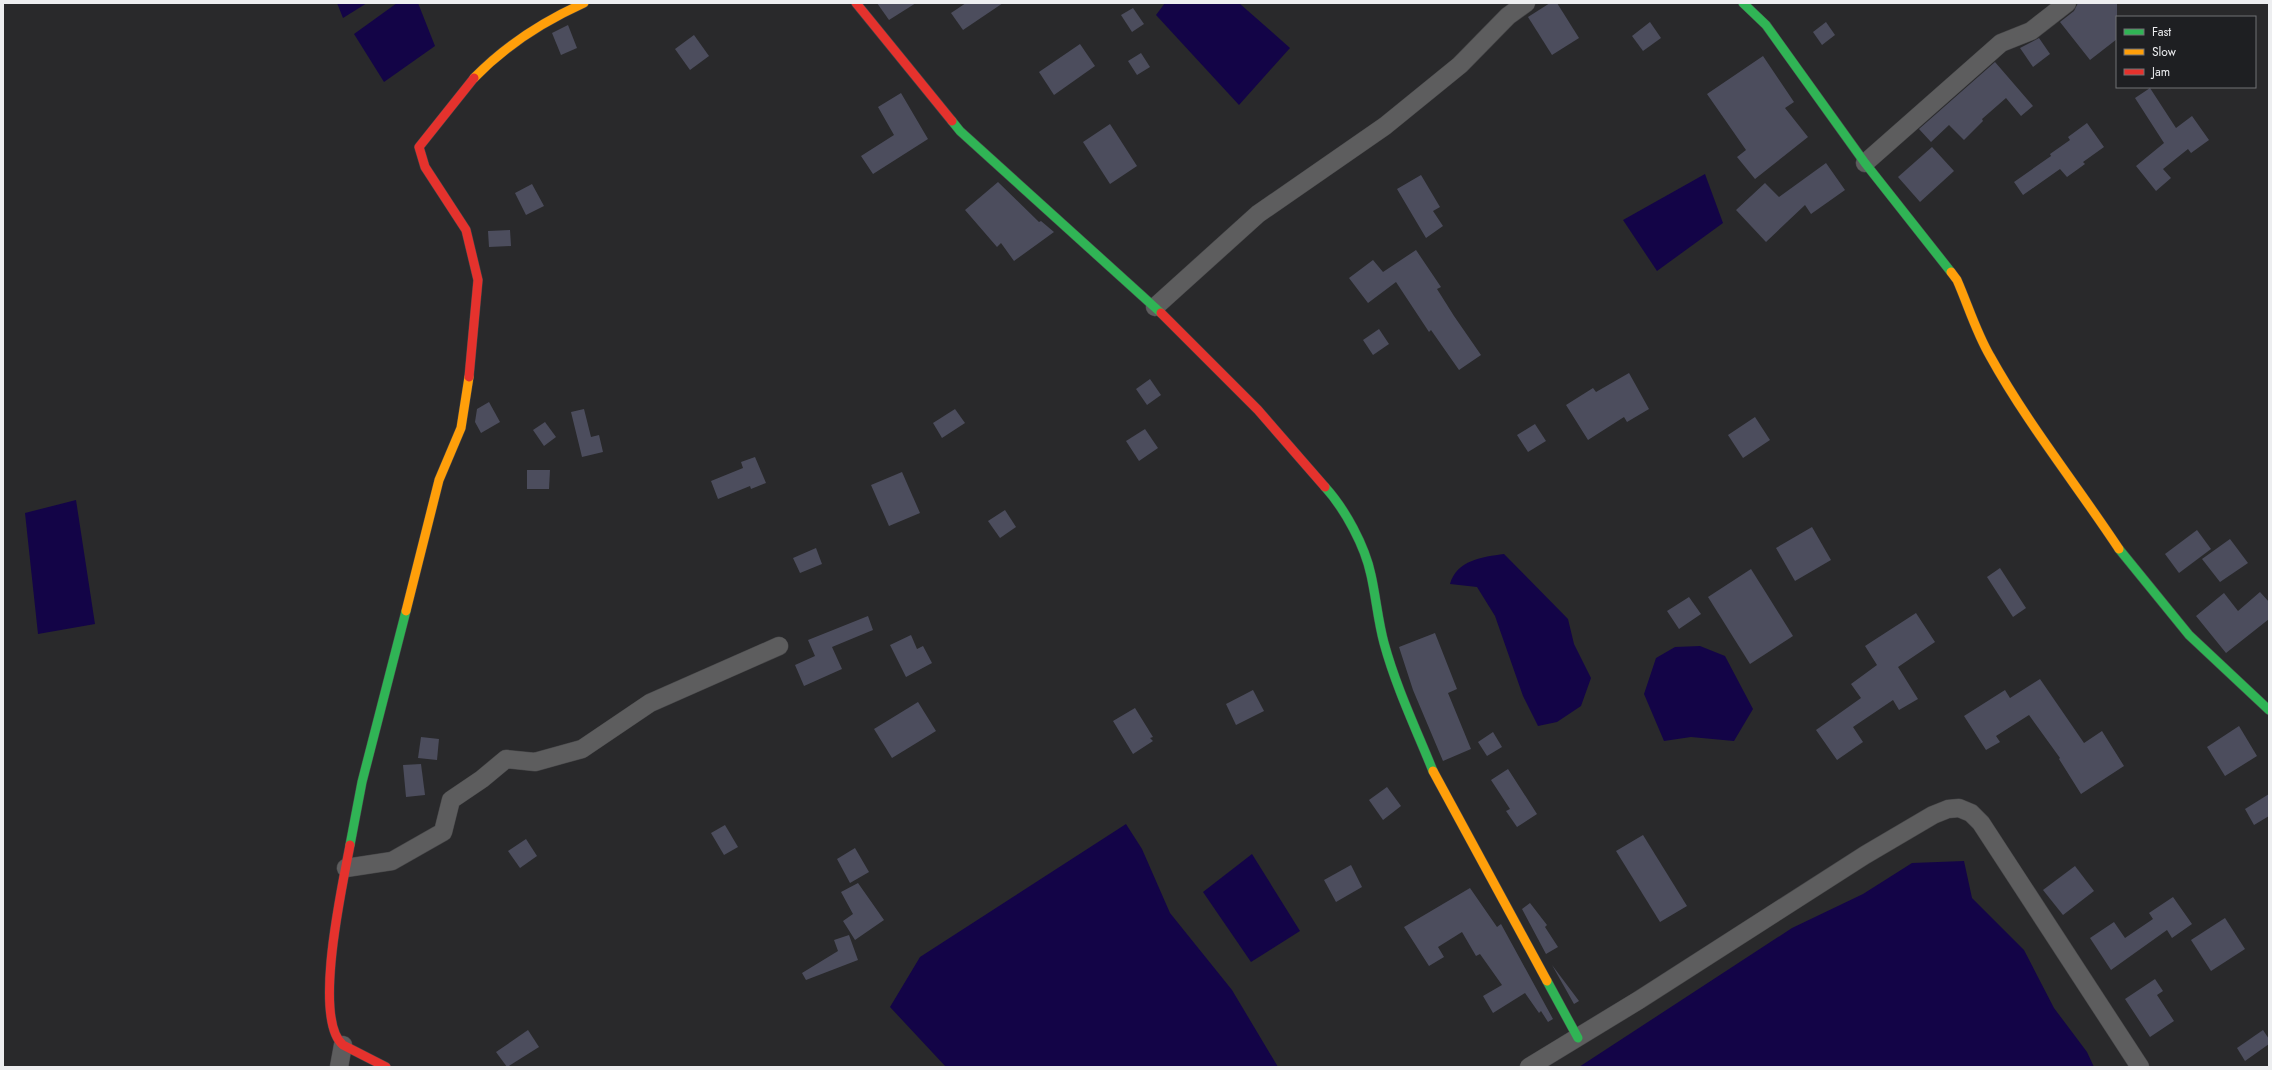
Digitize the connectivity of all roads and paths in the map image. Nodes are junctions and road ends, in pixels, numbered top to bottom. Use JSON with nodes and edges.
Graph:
{"nodes":[{"id":1,"x":584,"y":3,"type":"edge"},
{"id":2,"x":856,"y":3,"type":"edge"},
{"id":3,"x":1526,"y":3,"type":"edge"},
{"id":4,"x":1743,"y":3,"type":"edge"},
{"id":5,"x":2067,"y":3,"type":"edge"},
{"id":6,"x":1865,"y":163,"type":"junction"},
{"id":7,"x":1155,"y":307,"type":"junction"},
{"id":8,"x":779,"y":646,"type":"dead end"},
{"id":9,"x":2269,"y":710,"type":"edge"},
{"id":10,"x":346,"y":868,"type":"junction"},
{"id":11,"x":1578,"y":1038,"type":"junction"},
{"id":12,"x":343,"y":1045,"type":"junction"},
{"id":13,"x":339,"y":1067,"type":"edge"},
{"id":14,"x":386,"y":1067,"type":"edge"},
{"id":15,"x":1529,"y":1067,"type":"edge"},
{"id":16,"x":2140,"y":1067,"type":"edge"}],
"edges":[{"from":1,"to":10,"type":"street"},
{"from":2,"to":7,"type":"street"},
{"from":3,"to":7,"type":"street"},
{"from":4,"to":6,"type":"street"},
{"from":5,"to":6,"type":"street"},
{"from":6,"to":9,"type":"street"},
{"from":7,"to":11,"type":"street"},
{"from":8,"to":10,"type":"street"},
{"from":10,"to":12,"type":"street"},
{"from":11,"to":15,"type":"street"},
{"from":11,"to":16,"type":"street"},
{"from":12,"to":13,"type":"street"},
{"from":12,"to":14,"type":"street"}]}
